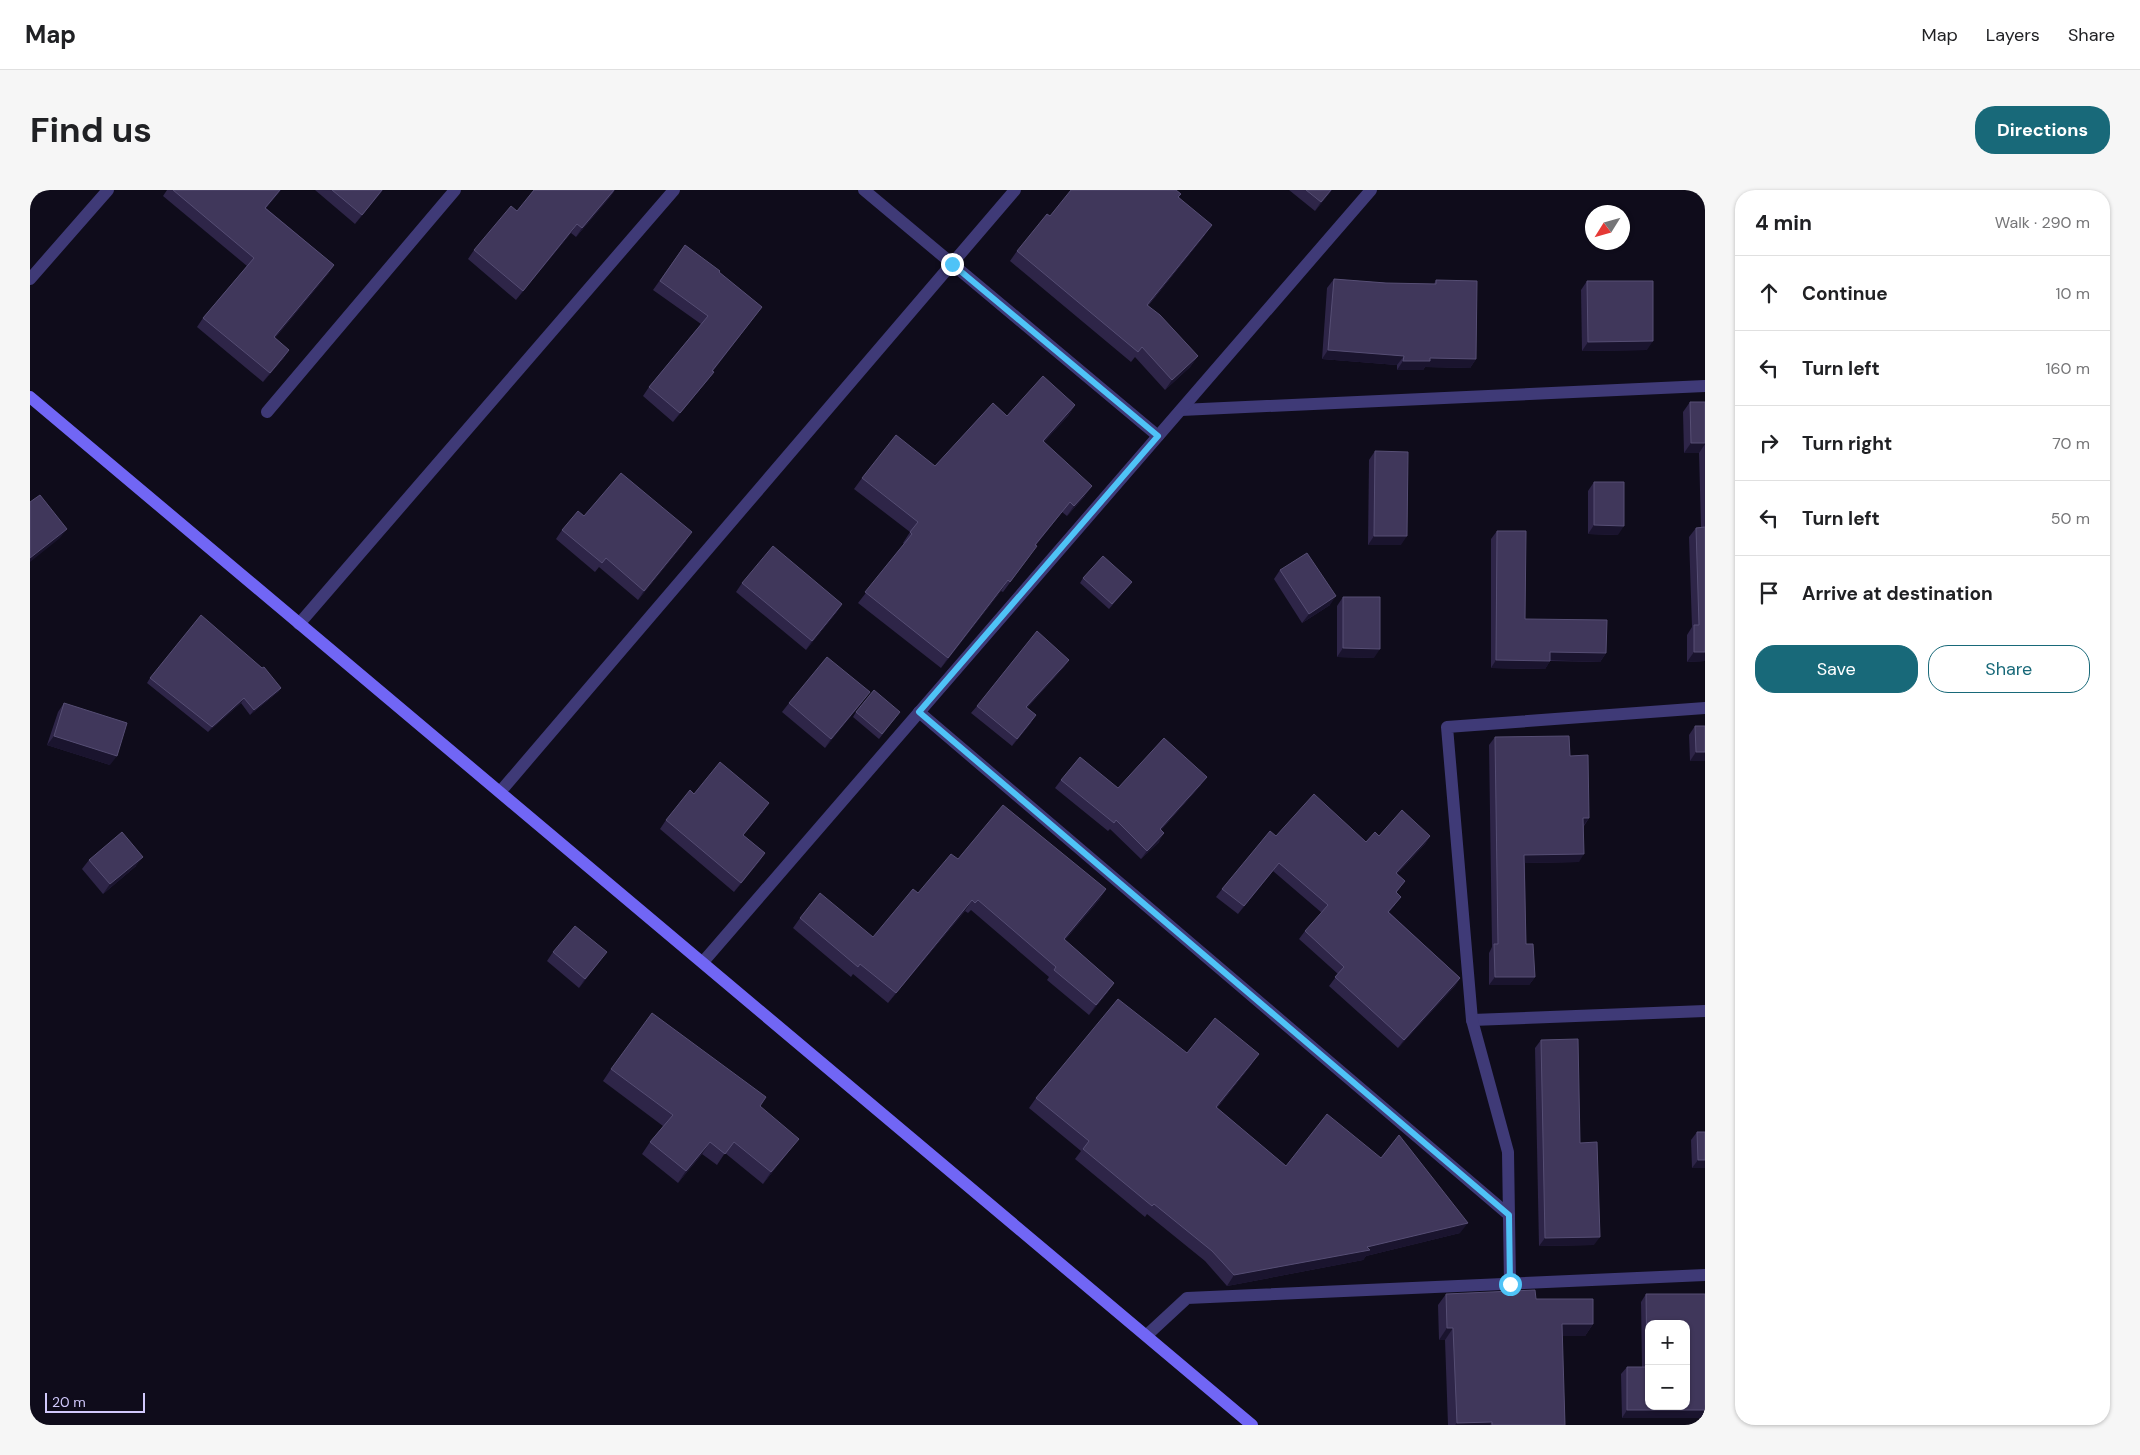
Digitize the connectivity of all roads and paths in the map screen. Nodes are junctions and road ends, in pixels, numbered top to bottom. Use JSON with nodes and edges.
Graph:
{"nodes":[{"id":1,"x":108,"y":190,"type":"edge"},
{"id":2,"x":455,"y":190,"type":"edge"},
{"id":3,"x":674,"y":190,"type":"edge"},
{"id":4,"x":864,"y":190,"type":"edge"},
{"id":5,"x":1016,"y":190,"type":"edge"},
{"id":6,"x":1371,"y":190,"type":"edge"},
{"id":7,"x":952,"y":264,"type":"junction"},
{"id":8,"x":30,"y":279,"type":"edge"},
{"id":9,"x":1705,"y":386,"type":"edge"},
{"id":10,"x":30,"y":398,"type":"edge"},
{"id":11,"x":1181,"y":410,"type":"junction"},
{"id":12,"x":267,"y":412,"type":"dead end"},
{"id":13,"x":1158,"y":436,"type":"junction"},
{"id":14,"x":299,"y":624,"type":"junction"},
{"id":15,"x":1705,"y":708,"type":"edge"},
{"id":16,"x":919,"y":712,"type":"junction"},
{"id":17,"x":500,"y":792,"type":"junction"},
{"id":18,"x":703,"y":962,"type":"junction"},
{"id":19,"x":1705,"y":1011,"type":"edge"},
{"id":20,"x":1472,"y":1020,"type":"junction"},
{"id":21,"x":1509,"y":1215,"type":"junction"},
{"id":22,"x":1705,"y":1275,"type":"edge"},
{"id":23,"x":1510,"y":1284,"type":"junction"},
{"id":24,"x":1147,"y":1335,"type":"junction"},
{"id":25,"x":1252,"y":1425,"type":"edge"}],
"edges":[{"from":1,"to":8,"type":"street"},
{"from":2,"to":12,"type":"street"},
{"from":3,"to":14,"type":"street"},
{"from":4,"to":7,"type":"street"},
{"from":5,"to":7,"type":"street"},
{"from":6,"to":11,"type":"street"},
{"from":7,"to":13,"type":"street"},
{"from":7,"to":17,"type":"street"},
{"from":9,"to":11,"type":"street"},
{"from":10,"to":14,"type":"main road"},
{"from":11,"to":13,"type":"street"},
{"from":13,"to":16,"type":"street"},
{"from":14,"to":17,"type":"main road"},
{"from":15,"to":20,"type":"street"},
{"from":16,"to":18,"type":"street"},
{"from":16,"to":21,"type":"street"},
{"from":17,"to":18,"type":"main road"},
{"from":18,"to":24,"type":"main road"},
{"from":19,"to":20,"type":"street"},
{"from":20,"to":21,"type":"street"},
{"from":21,"to":23,"type":"street"},
{"from":22,"to":23,"type":"street"},
{"from":23,"to":24,"type":"street"},
{"from":24,"to":25,"type":"main road"}]}
